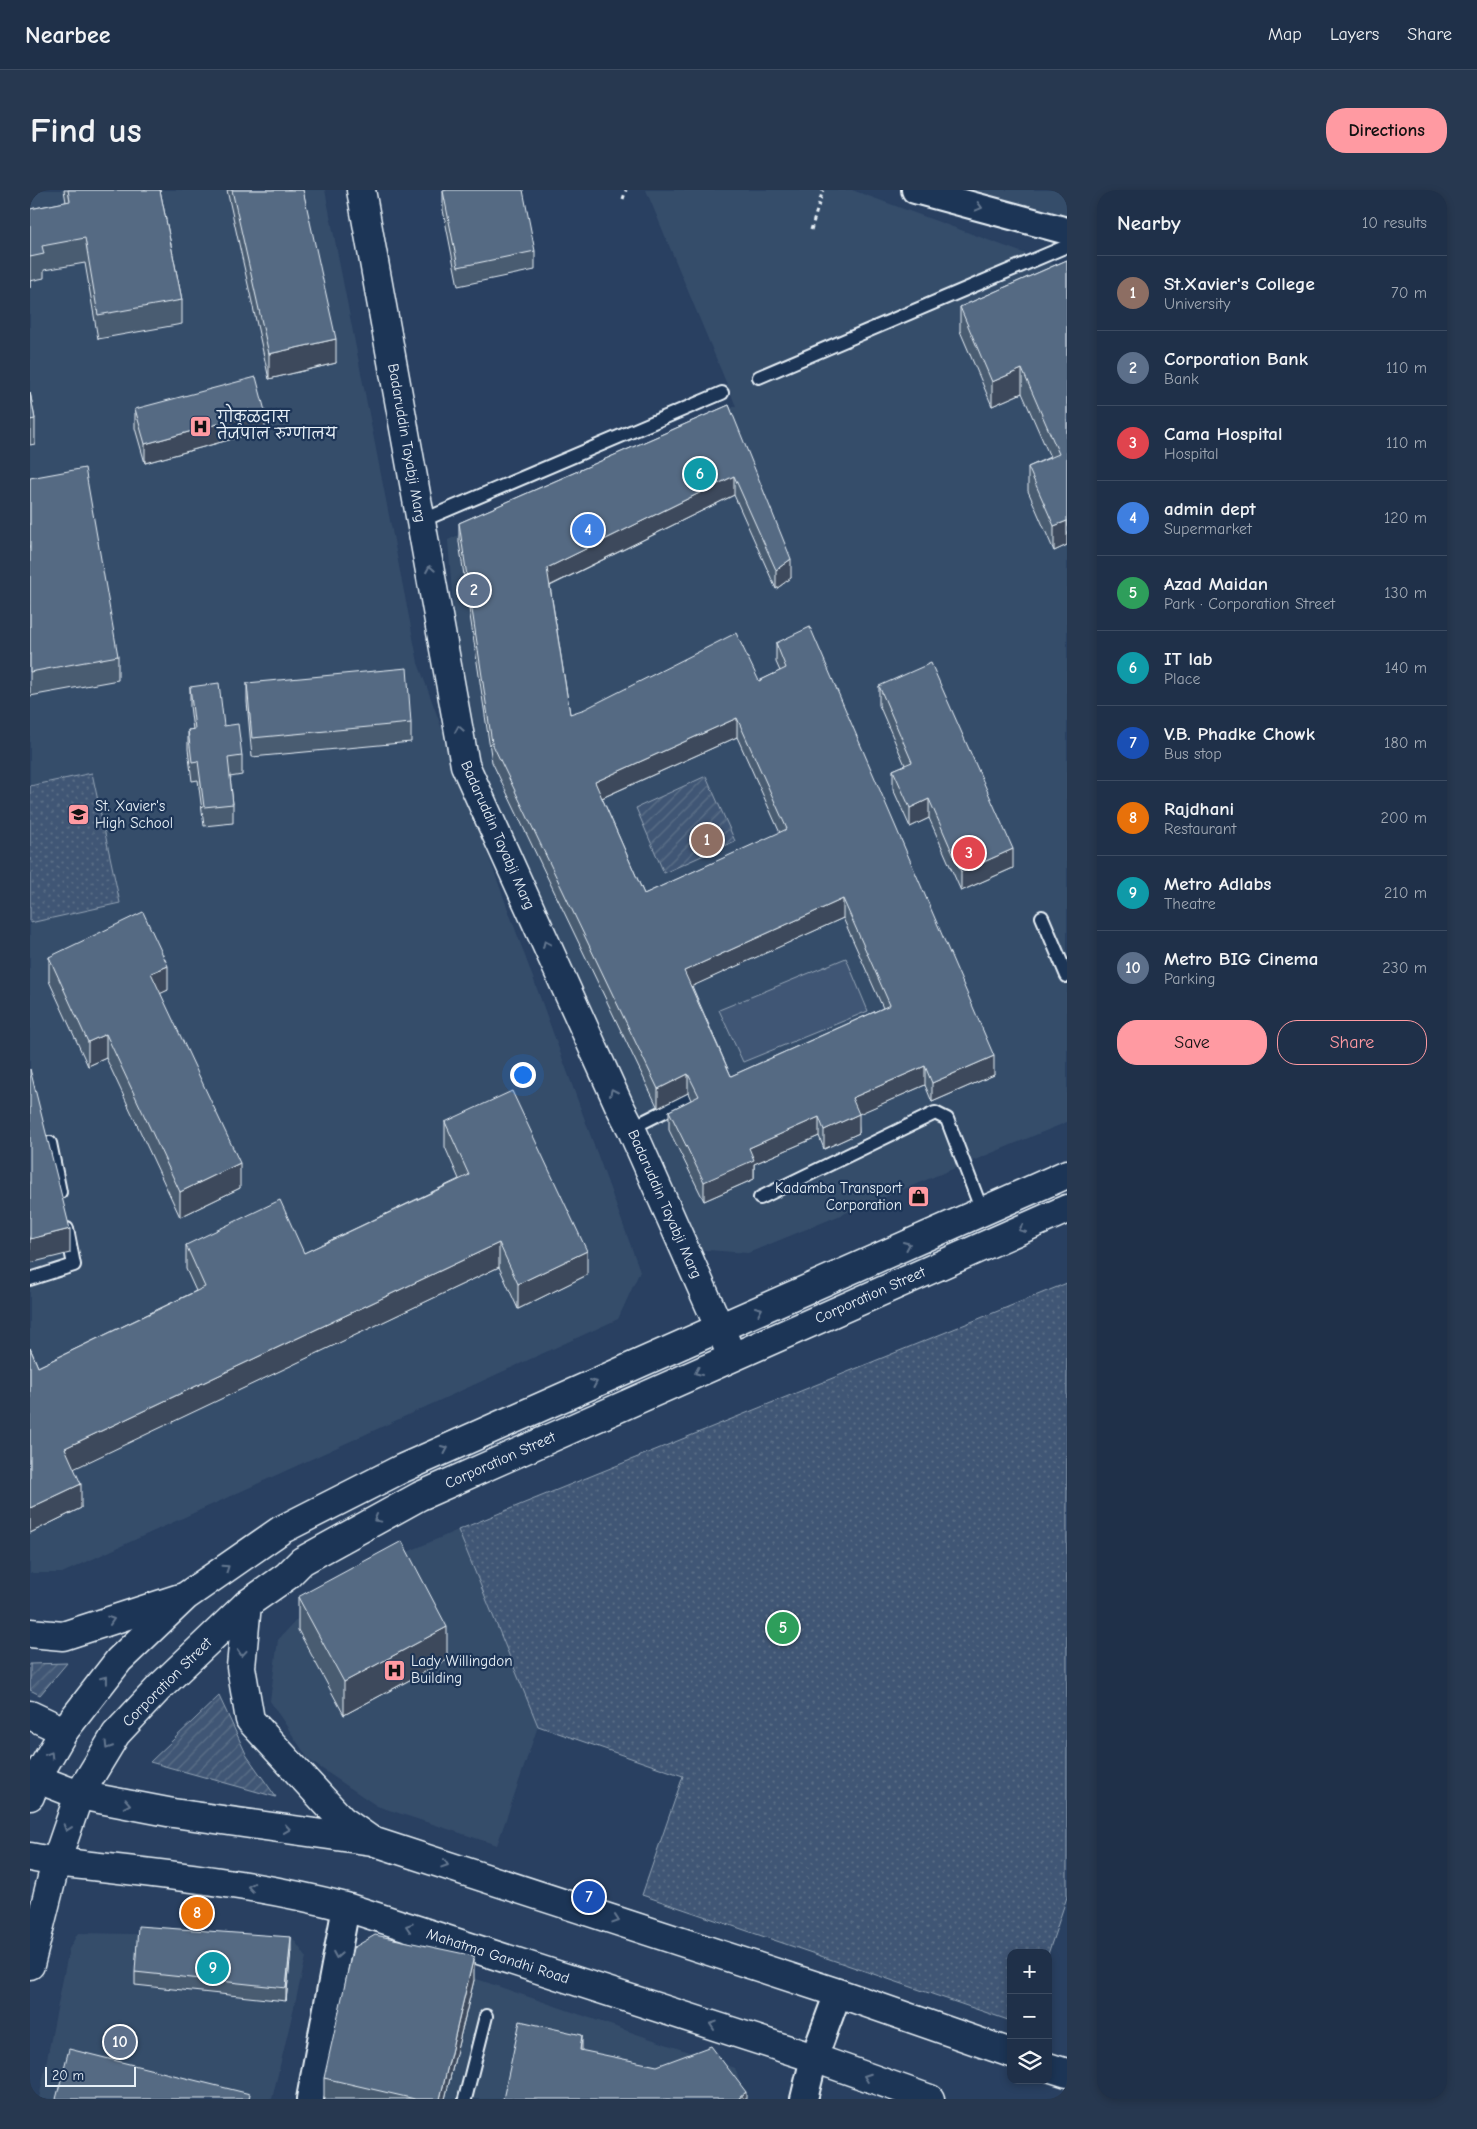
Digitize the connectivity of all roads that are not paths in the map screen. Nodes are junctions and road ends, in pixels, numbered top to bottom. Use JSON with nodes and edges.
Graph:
{"nodes":[{"id":1,"x":361,"y":190,"type":"edge"},
{"id":2,"x":915,"y":190,"type":"edge"},
{"id":3,"x":1067,"y":231,"type":"edge"},
{"id":4,"x":1067,"y":246,"type":"edge"},
{"id":5,"x":759,"y":377,"type":"dead end"},
{"id":6,"x":722,"y":393,"type":"dead end"},
{"id":7,"x":421,"y":521,"type":"junction"},
{"id":8,"x":1042,"y":917,"type":"dead end"},
{"id":9,"x":1067,"y":976,"type":"edge"},
{"id":10,"x":689,"y":1099,"type":"edge"},
{"id":11,"x":631,"y":1128,"type":"junction"},
{"id":12,"x":50,"y":1143,"type":"edge"},
{"id":13,"x":1067,"y":1174,"type":"edge"},
{"id":14,"x":760,"y":1198,"type":"dead end"},
{"id":15,"x":1067,"y":1209,"type":"edge"},
{"id":16,"x":982,"y":1212,"type":"junction"},
{"id":17,"x":30,"y":1279,"type":"edge"},
{"id":18,"x":720,"y":1328,"type":"junction"},
{"id":19,"x":732,"y":1356,"type":"junction"},
{"id":20,"x":186,"y":1596,"type":"junction"},
{"id":21,"x":247,"y":1604,"type":"junction"},
{"id":22,"x":30,"y":1633,"type":"edge"},
{"id":23,"x":30,"y":1715,"type":"edge"},
{"id":24,"x":64,"y":1731,"type":"junction"},
{"id":25,"x":32,"y":1784,"type":"edge"},
{"id":26,"x":79,"y":1794,"type":"junction"},
{"id":27,"x":372,"y":1840,"type":"junction"},
{"id":28,"x":43,"y":1859,"type":"edge"},
{"id":29,"x":346,"y":1907,"type":"junction"},
{"id":30,"x":30,"y":1965,"type":"edge"},
{"id":31,"x":838,"y":1993,"type":"junction"},
{"id":32,"x":486,"y":2016,"type":"dead end"},
{"id":33,"x":1007,"y":2053,"type":"edge"},
{"id":34,"x":814,"y":2058,"type":"junction"},
{"id":35,"x":1052,"y":2068,"type":"edge"},
{"id":36,"x":1067,"y":2073,"type":"edge"},
{"id":37,"x":310,"y":2099,"type":"edge"},
{"id":38,"x":465,"y":2099,"type":"edge"},
{"id":39,"x":804,"y":2099,"type":"edge"},
{"id":40,"x":930,"y":2099,"type":"edge"}],
"edges":[{"from":1,"to":7,"type":"main road","name":"Badaruddin Tayabji Marg"},
{"from":2,"to":3,"type":"street","one_way":true},
{"from":4,"to":5,"type":"lane"},
{"from":6,"to":7,"type":"lane"},
{"from":11,"to":7,"type":"main road","name":"Badaruddin Tayabji Marg","one_way":true},
{"from":8,"to":9,"type":"lane"},
{"from":10,"to":11,"type":"lane"},
{"from":11,"to":18,"type":"main road","name":"Badaruddin Tayabji Marg"},
{"from":12,"to":17,"type":"lane"},
{"from":13,"to":16,"type":"main road","name":"Corporation Street"},
{"from":14,"to":16,"type":"lane"},
{"from":15,"to":19,"type":"main road","name":"Corporation Street","one_way":true},
{"from":18,"to":16,"type":"main road","name":"Corporation Street","one_way":true},
{"from":18,"to":19,"type":"main road","name":"Badaruddin Tayabji Marg"},
{"from":20,"to":18,"type":"main road","name":"Corporation Street","one_way":true},
{"from":19,"to":21,"type":"main road","name":"Corporation Street","one_way":true},
{"from":22,"to":20,"type":"main road","one_way":true},
{"from":24,"to":20,"type":"main road","name":"Corporation Street","one_way":true},
{"from":21,"to":26,"type":"main road","name":"Corporation Street","one_way":true},
{"from":21,"to":27,"type":"main road","one_way":true},
{"from":23,"to":24,"type":"main road"},
{"from":25,"to":24,"type":"main road","name":"Corporation Street","one_way":true},
{"from":25,"to":26,"type":"main road"},
{"from":26,"to":27,"type":"main road","one_way":true},
{"from":26,"to":28,"type":"main road","name":"Corporation Street","one_way":true},
{"from":27,"to":31,"type":"main road","one_way":true},
{"from":29,"to":28,"type":"main road","name":"Mahatma Gandhi Road","one_way":true},
{"from":28,"to":30,"type":"main road","name":"Corporation Street"},
{"from":34,"to":29,"type":"main road","name":"Mahatma Gandhi Road","one_way":true},
{"from":29,"to":37,"type":"street","one_way":true},
{"from":31,"to":33,"type":"main road"},
{"from":31,"to":34,"type":"street"},
{"from":32,"to":38,"type":"lane"},
{"from":34,"to":39,"type":"street"},
{"from":40,"to":34,"type":"main road","name":"Mahatma Gandhi Road","one_way":true},
{"from":35,"to":36,"type":"main road"}]}
